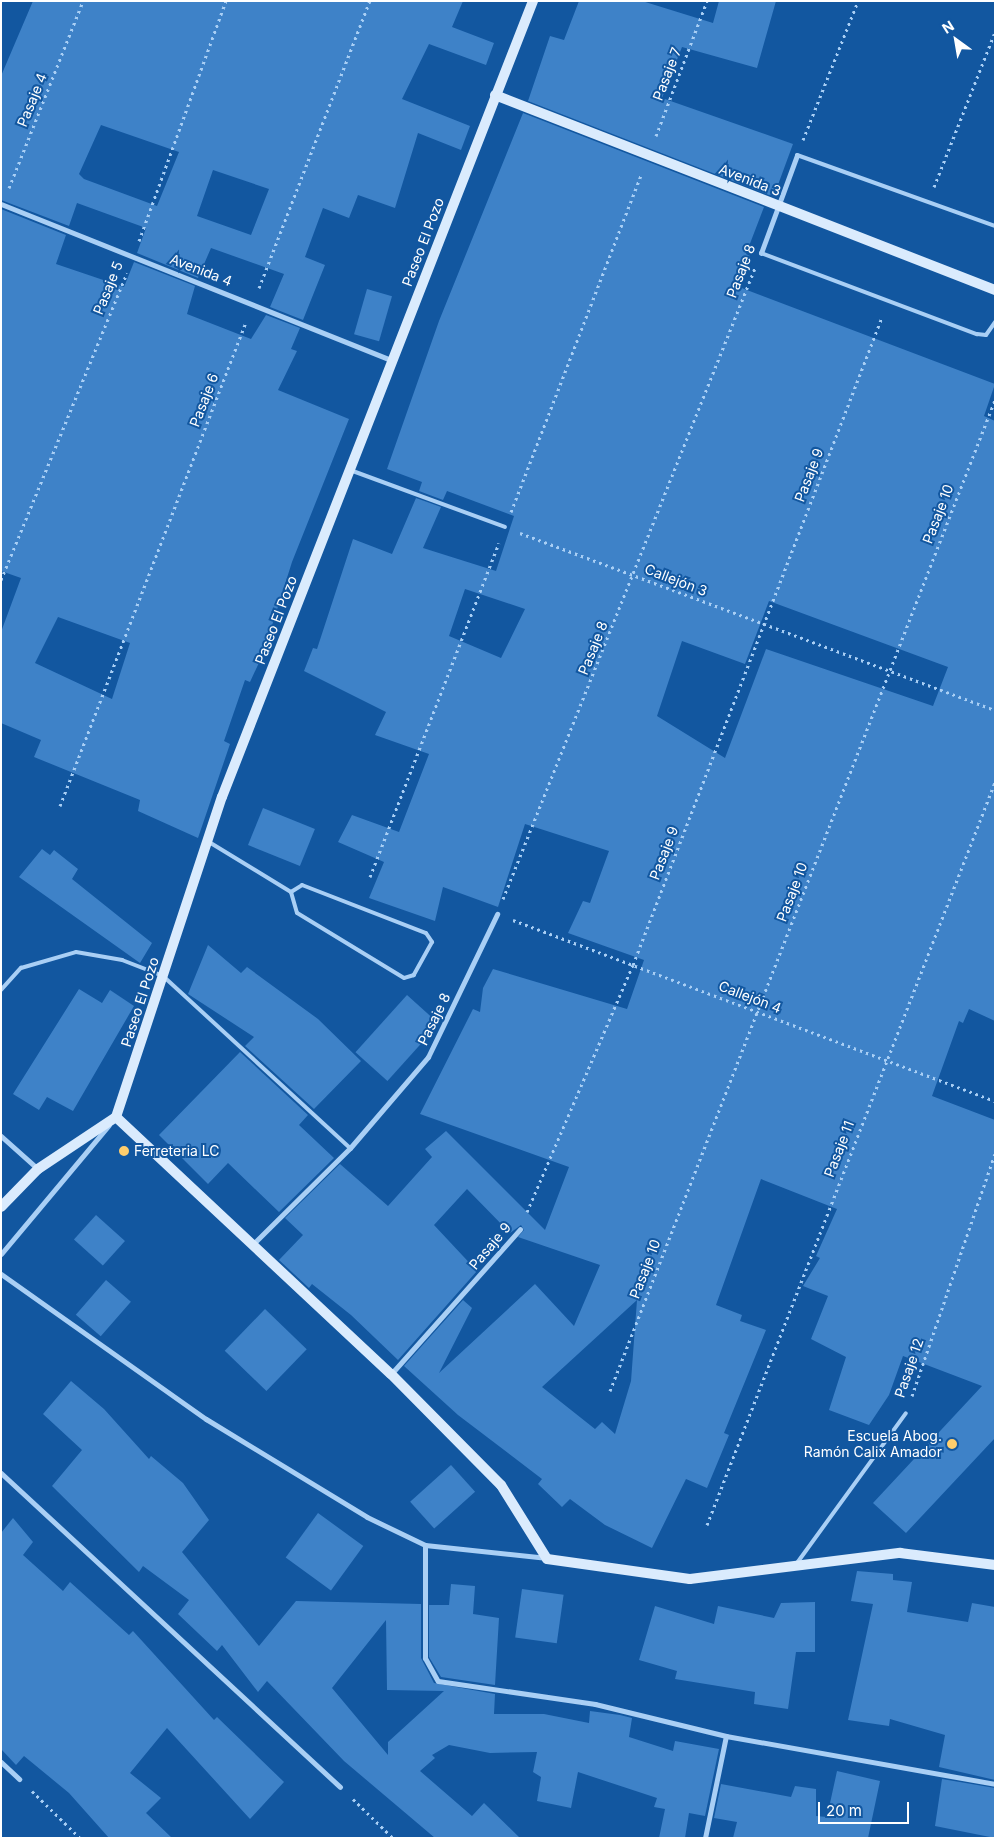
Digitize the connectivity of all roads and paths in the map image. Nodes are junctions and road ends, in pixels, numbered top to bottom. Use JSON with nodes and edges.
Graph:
{"nodes":[{"id":1,"x":83,"y":1,"type":"edge"},
{"id":2,"x":226,"y":1,"type":"edge"},
{"id":3,"x":370,"y":1,"type":"edge"},
{"id":4,"x":533,"y":1,"type":"edge"},
{"id":5,"x":707,"y":1,"type":"edge"},
{"id":6,"x":858,"y":1,"type":"edge"},
{"id":7,"x":995,"y":32,"type":"edge"},
{"id":8,"x":495,"y":95,"type":"junction"},
{"id":9,"x":649,"y":155,"type":"junction"},
{"id":10,"x":797,"y":155,"type":"junction"},
{"id":11,"x":928,"y":203,"type":"junction"},
{"id":12,"x":2,"y":204,"type":"edge"},
{"id":13,"x":778,"y":206,"type":"junction"},
{"id":14,"x":995,"y":226,"type":"edge"},
{"id":15,"x":761,"y":253,"type":"junction"},
{"id":16,"x":133,"y":257,"type":"junction"},
{"id":17,"x":995,"y":290,"type":"edge"},
{"id":18,"x":890,"y":300,"type":"junction"},
{"id":19,"x":253,"y":303,"type":"junction"},
{"id":20,"x":995,"y":322,"type":"edge"},
{"id":21,"x":392,"y":360,"type":"junction"},
{"id":22,"x":995,"y":400,"type":"edge"},
{"id":23,"x":350,"y":469,"type":"junction"},
{"id":24,"x":505,"y":527,"type":"joint"},
{"id":25,"x":634,"y":576,"type":"junction"},
{"id":26,"x":1,"y":580,"type":"edge"},
{"id":27,"x":763,"y":625,"type":"junction"},
{"id":28,"x":889,"y":672,"type":"junction"},
{"id":29,"x":995,"y":710,"type":"edge"},
{"id":30,"x":995,"y":782,"type":"edge"},
{"id":31,"x":60,"y":806,"type":"dead end"},
{"id":32,"x":207,"y":840,"type":"junction"},
{"id":33,"x":292,"y":892,"type":"junction"},
{"id":34,"x":497,"y":914,"type":"junction"},
{"id":35,"x":633,"y":965,"type":"junction"},
{"id":36,"x":164,"y":976,"type":"junction"},
{"id":37,"x":1,"y":990,"type":"edge"},
{"id":38,"x":758,"y":1012,"type":"junction"},
{"id":39,"x":885,"y":1060,"type":"junction"},
{"id":40,"x":995,"y":1101,"type":"edge"},
{"id":41,"x":116,"y":1117,"type":"junction"},
{"id":42,"x":1,"y":1136,"type":"edge"},
{"id":43,"x":350,"y":1148,"type":"junction"},
{"id":44,"x":995,"y":1154,"type":"edge"},
{"id":45,"x":38,"y":1169,"type":"junction"},
{"id":46,"x":1,"y":1207,"type":"edge"},
{"id":47,"x":520,"y":1229,"type":"joint"},
{"id":48,"x":252,"y":1244,"type":"junction"},
{"id":49,"x":1,"y":1254,"type":"edge"},
{"id":50,"x":1,"y":1274,"type":"edge"},
{"id":51,"x":391,"y":1374,"type":"junction"},
{"id":52,"x":610,"y":1391,"type":"dead end"},
{"id":53,"x":906,"y":1413,"type":"joint"},
{"id":54,"x":1,"y":1473,"type":"edge"},
{"id":55,"x":706,"y":1525,"type":"dead end"},
{"id":56,"x":425,"y":1545,"type":"junction"},
{"id":57,"x":547,"y":1558,"type":"junction"},
{"id":58,"x":797,"y":1564,"type":"junction"},
{"id":59,"x":995,"y":1565,"type":"edge"},
{"id":60,"x":726,"y":1736,"type":"junction"},
{"id":61,"x":1,"y":1762,"type":"edge"},
{"id":62,"x":19,"y":1778,"type":"joint"},
{"id":63,"x":995,"y":1784,"type":"edge"},
{"id":64,"x":340,"y":1787,"type":"joint"},
{"id":65,"x":80,"y":1838,"type":"edge"},
{"id":66,"x":393,"y":1838,"type":"edge"},
{"id":67,"x":705,"y":1838,"type":"edge"}],
"edges":[{"from":1,"to":12,"type":"path","name":"Pasaje 4"},
{"from":2,"to":16,"type":"path","name":"Pasaje 5"},
{"from":3,"to":19,"type":"path","name":"Pasaje 6"},
{"from":4,"to":8,"type":"street","name":"Paseo El Pozo"},
{"from":5,"to":9,"type":"path","name":"Pasaje 7"},
{"from":6,"to":10,"type":"path"},
{"from":7,"to":11,"type":"path"},
{"from":8,"to":9,"type":"street","name":"Avenida 3"},
{"from":8,"to":21,"type":"street","name":"Paseo El Pozo"},
{"from":9,"to":13,"type":"street","name":"Avenida 3"},
{"from":10,"to":11,"type":"lane"},
{"from":10,"to":13,"type":"street","name":"Pasaje 8"},
{"from":11,"to":14,"type":"lane"},
{"from":12,"to":16,"type":"street","name":"Avenida 4"},
{"from":13,"to":15,"type":"street","name":"Pasaje 8"},
{"from":13,"to":17,"type":"street","name":"Avenida 3"},
{"from":15,"to":18,"type":"lane"},
{"from":15,"to":25,"type":"path","name":"Pasaje 8"},
{"from":16,"to":19,"type":"street","name":"Avenida 4"},
{"from":16,"to":26,"type":"path","name":"Pasaje 5"},
{"from":18,"to":20,"type":"lane"},
{"from":18,"to":27,"type":"path","name":"Pasaje 9"},
{"from":19,"to":21,"type":"street","name":"Avenida 4"},
{"from":19,"to":31,"type":"path","name":"Pasaje 6"},
{"from":21,"to":23,"type":"street","name":"Paseo El Pozo"},
{"from":22,"to":28,"type":"path","name":"Pasaje 10"},
{"from":23,"to":24,"type":"lane"},
{"from":23,"to":32,"type":"street","name":"Paseo El Pozo"},
{"from":24,"to":25,"type":"path","name":"Callejón 3"},
{"from":25,"to":27,"type":"path","name":"Callejón 3"},
{"from":25,"to":34,"type":"path","name":"Pasaje 8"},
{"from":27,"to":28,"type":"path","name":"Callejón 3"},
{"from":27,"to":35,"type":"path","name":"Pasaje 9"},
{"from":28,"to":29,"type":"path","name":"Callejón 3"},
{"from":28,"to":38,"type":"path","name":"Pasaje 10"},
{"from":30,"to":39,"type":"path","name":"Pasaje 11"},
{"from":32,"to":33,"type":"lane"},
{"from":32,"to":36,"type":"street","name":"Paseo El Pozo"},
{"from":33,"to":33,"type":"lane"},
{"from":34,"to":35,"type":"path","name":"Callejón 4"},
{"from":34,"to":43,"type":"street","name":"Pasaje 8"},
{"from":35,"to":38,"type":"path","name":"Callejón 4"},
{"from":35,"to":47,"type":"path","name":"Pasaje 9"},
{"from":36,"to":37,"type":"lane"},
{"from":36,"to":41,"type":"street","name":"Paseo El Pozo"},
{"from":36,"to":43,"type":"lane"},
{"from":38,"to":39,"type":"path","name":"Callejón 4"},
{"from":38,"to":52,"type":"path","name":"Pasaje 10"},
{"from":39,"to":40,"type":"path","name":"Callejón 4"},
{"from":39,"to":55,"type":"path","name":"Pasaje 11"},
{"from":41,"to":45,"type":"street"},
{"from":41,"to":48,"type":"street"},
{"from":41,"to":49,"type":"street"},
{"from":42,"to":45,"type":"street"},
{"from":43,"to":48,"type":"street","name":"Pasaje 8"},
{"from":44,"to":53,"type":"path","name":"Pasaje 12"},
{"from":45,"to":46,"type":"street"},
{"from":47,"to":51,"type":"street","name":"Pasaje 9"},
{"from":48,"to":51,"type":"street"},
{"from":50,"to":56,"type":"street"},
{"from":51,"to":57,"type":"street"},
{"from":53,"to":58,"type":"lane","name":"Pasaje 12"},
{"from":54,"to":64,"type":"street"},
{"from":56,"to":57,"type":"street"},
{"from":56,"to":60,"type":"street"},
{"from":57,"to":58,"type":"street"},
{"from":58,"to":59,"type":"street"},
{"from":60,"to":63,"type":"street"},
{"from":60,"to":67,"type":"street"},
{"from":61,"to":62,"type":"street"},
{"from":62,"to":65,"type":"path"},
{"from":64,"to":66,"type":"path"}]}
